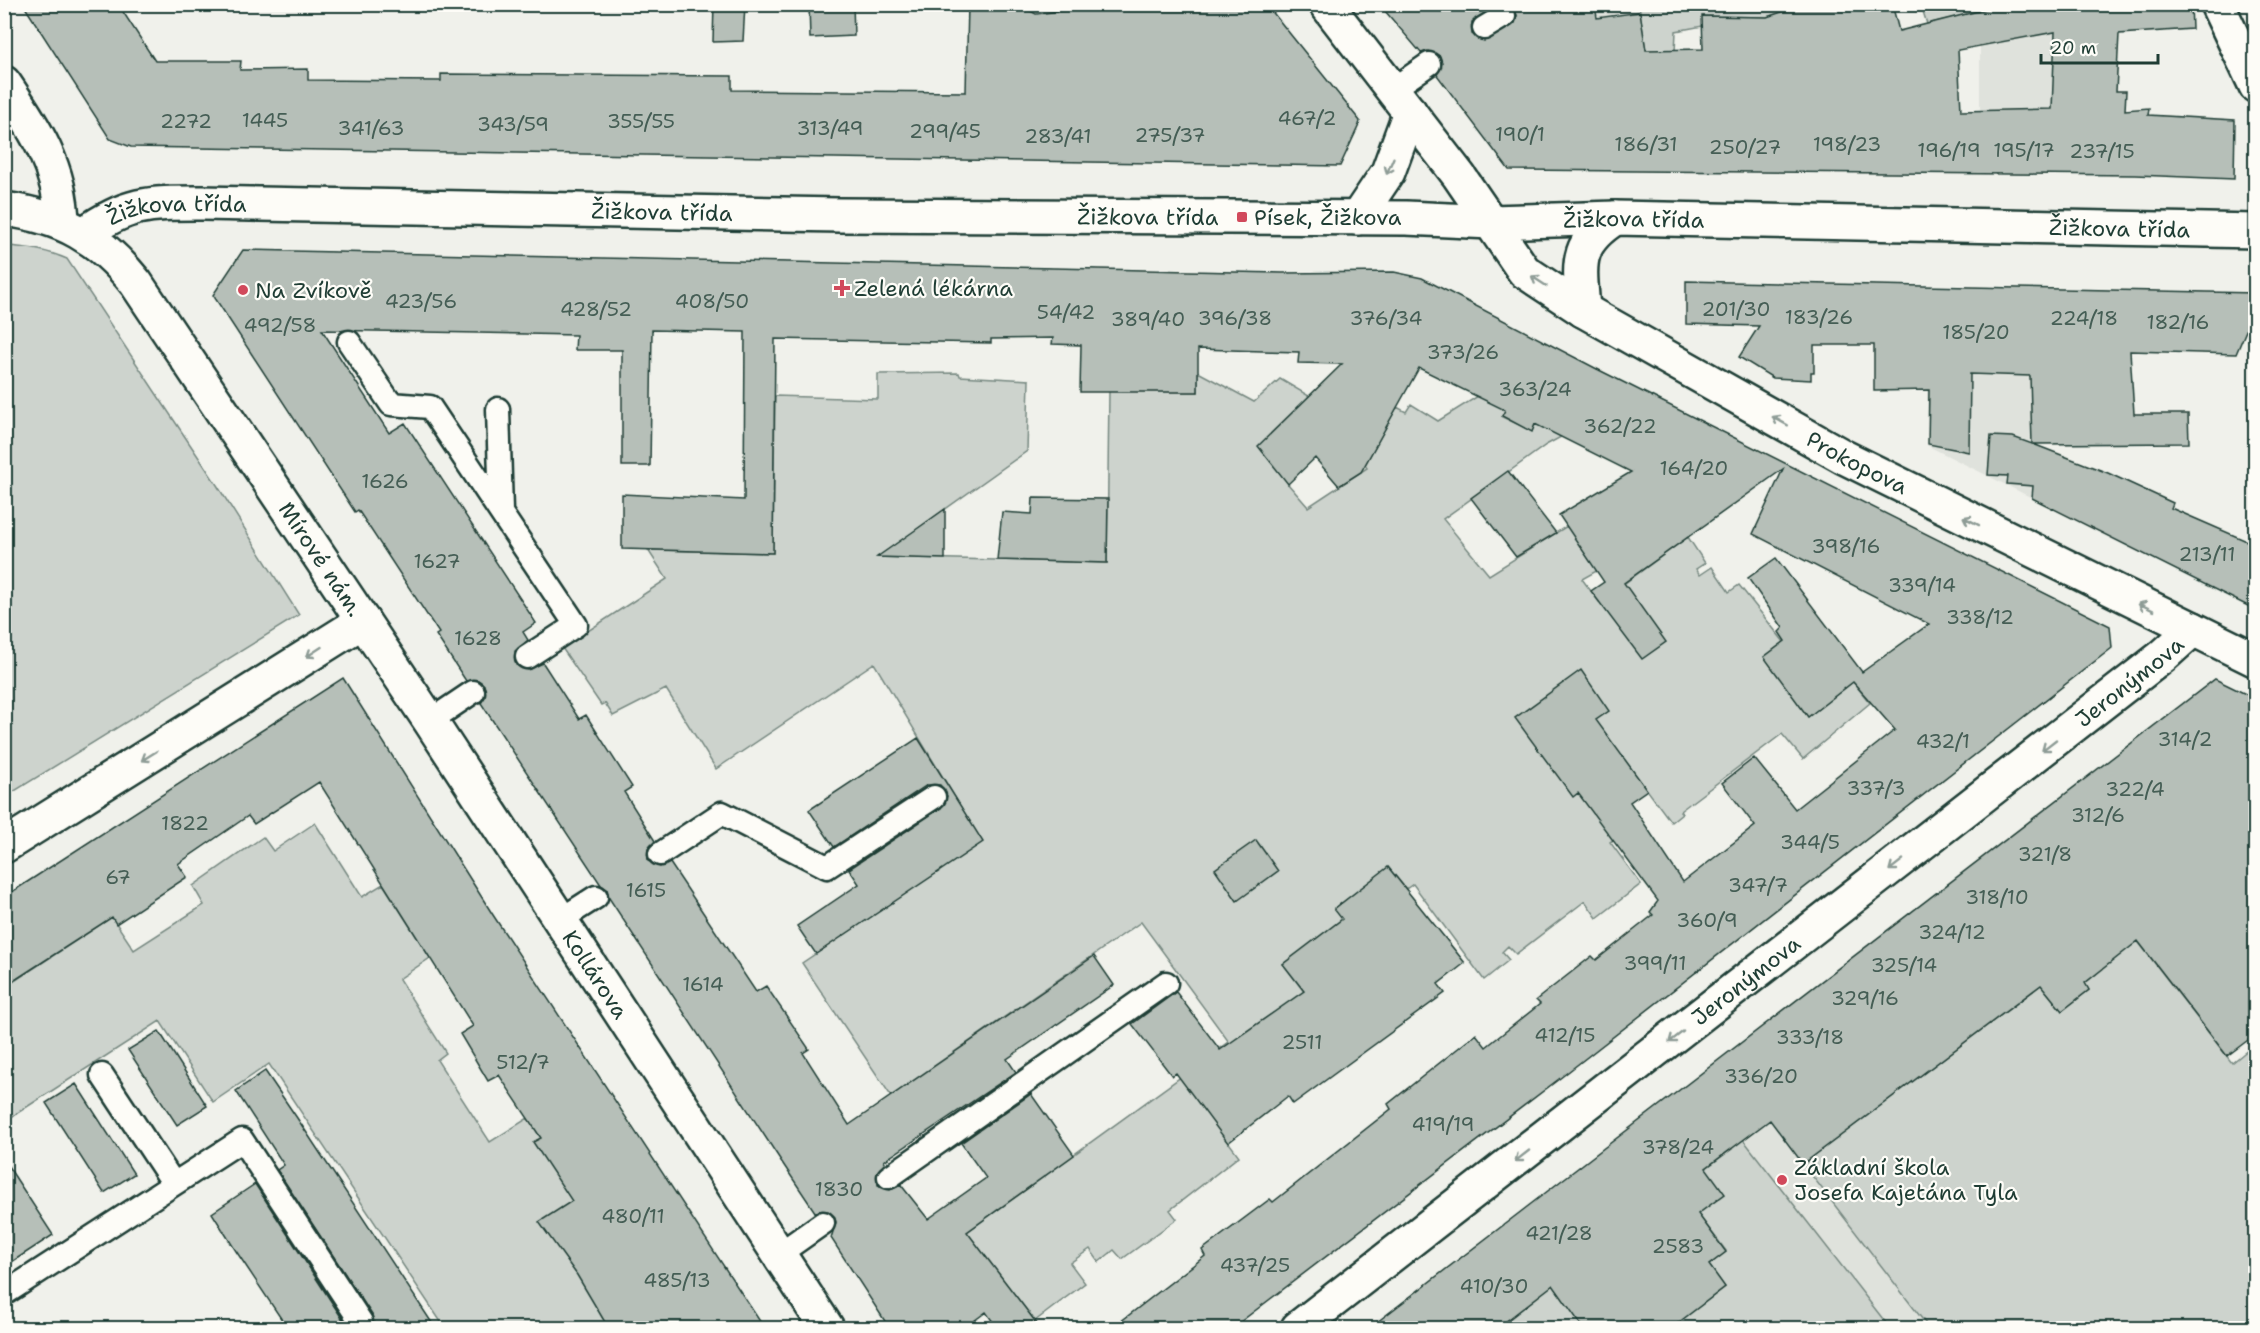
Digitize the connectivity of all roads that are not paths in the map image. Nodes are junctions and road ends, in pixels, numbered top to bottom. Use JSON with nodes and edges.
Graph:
{"nodes":[{"id":1,"x":1326,"y":4,"type":"edge"},
{"id":2,"x":2217,"y":4,"type":"edge"},
{"id":3,"x":1504,"y":16,"type":"dead end"},
{"id":4,"x":1484,"y":28,"type":"dead end"},
{"id":5,"x":1429,"y":64,"type":"dead end"},
{"id":6,"x":4,"y":82,"type":"edge"},
{"id":7,"x":2256,"y":86,"type":"edge"},
{"id":8,"x":1402,"y":100,"type":"junction"},
{"id":9,"x":4,"y":209,"type":"edge"},
{"id":10,"x":1358,"y":218,"type":"junction"},
{"id":11,"x":1615,"y":218,"type":"junction"},
{"id":12,"x":1491,"y":222,"type":"junction"},
{"id":13,"x":73,"y":228,"type":"junction"},
{"id":14,"x":2256,"y":231,"type":"edge"},
{"id":15,"x":1583,"y":310,"type":"junction"},
{"id":16,"x":349,"y":342,"type":"dead end"},
{"id":17,"x":498,"y":410,"type":"dead end"},
{"id":18,"x":501,"y":511,"type":"junction"},
{"id":19,"x":363,"y":621,"type":"junction"},
{"id":20,"x":2193,"y":629,"type":"junction"},
{"id":21,"x":527,"y":657,"type":"dead end"},
{"id":22,"x":2256,"y":660,"type":"edge"},
{"id":23,"x":473,"y":692,"type":"dead end"},
{"id":24,"x":430,"y":721,"type":"junction"},
{"id":25,"x":934,"y":797,"type":"dead end"},
{"id":26,"x":4,"y":846,"type":"edge"},
{"id":27,"x":660,"y":854,"type":"dead end"},
{"id":28,"x":596,"y":897,"type":"dead end"},
{"id":29,"x":560,"y":920,"type":"junction"},
{"id":30,"x":1166,"y":983,"type":"dead end"},
{"id":31,"x":102,"y":1076,"type":"dead end"},
{"id":32,"x":889,"y":1177,"type":"dead end"},
{"id":33,"x":174,"y":1184,"type":"junction"},
{"id":34,"x":823,"y":1223,"type":"dead end"},
{"id":35,"x":779,"y":1254,"type":"junction"},
{"id":36,"x":4,"y":1294,"type":"edge"},
{"id":37,"x":361,"y":1322,"type":"dead end"},
{"id":38,"x":827,"y":1329,"type":"edge"},
{"id":39,"x":1298,"y":1329,"type":"edge"}],
"edges":[{"from":1,"to":8,"type":"street","name":"Prokopova"},
{"from":2,"to":7,"type":"street"},
{"from":3,"to":4,"type":"lane"},
{"from":5,"to":8,"type":"lane"},
{"from":6,"to":13,"type":"street"},
{"from":8,"to":10,"type":"street","one_way":true},
{"from":8,"to":12,"type":"street","name":"Prokopova"},
{"from":9,"to":13,"type":"street","name":"Mírové nám."},
{"from":10,"to":12,"type":"street","name":"Žižkova třída"},
{"from":10,"to":13,"type":"street","name":"Žižkova třída"},
{"from":11,"to":12,"type":"street","name":"Žižkova třída"},
{"from":11,"to":14,"type":"street","name":"Žižkova třída"},
{"from":11,"to":15,"type":"street"},
{"from":15,"to":12,"type":"street","name":"Prokopova","one_way":true},
{"from":13,"to":19,"type":"street","name":"Mírové nám."},
{"from":20,"to":15,"type":"street","name":"Prokopova","one_way":true},
{"from":16,"to":18,"type":"lane"},
{"from":17,"to":18,"type":"lane"},
{"from":18,"to":21,"type":"lane"},
{"from":19,"to":24,"type":"street","name":"Kollárova"},
{"from":19,"to":26,"type":"street","name":"Mírové nám.","one_way":true},
{"from":20,"to":22,"type":"street","name":"Prokopova"},
{"from":20,"to":39,"type":"street","name":"Jeronýmova","one_way":true},
{"from":23,"to":24,"type":"lane"},
{"from":24,"to":29,"type":"street","name":"Kollárova"},
{"from":25,"to":27,"type":"lane"},
{"from":28,"to":29,"type":"lane"},
{"from":29,"to":35,"type":"street","name":"Kollárova"},
{"from":30,"to":32,"type":"lane"},
{"from":31,"to":33,"type":"lane"},
{"from":33,"to":36,"type":"lane"},
{"from":33,"to":37,"type":"lane"},
{"from":34,"to":35,"type":"lane"},
{"from":35,"to":38,"type":"street","name":"Kollárova"}]}
